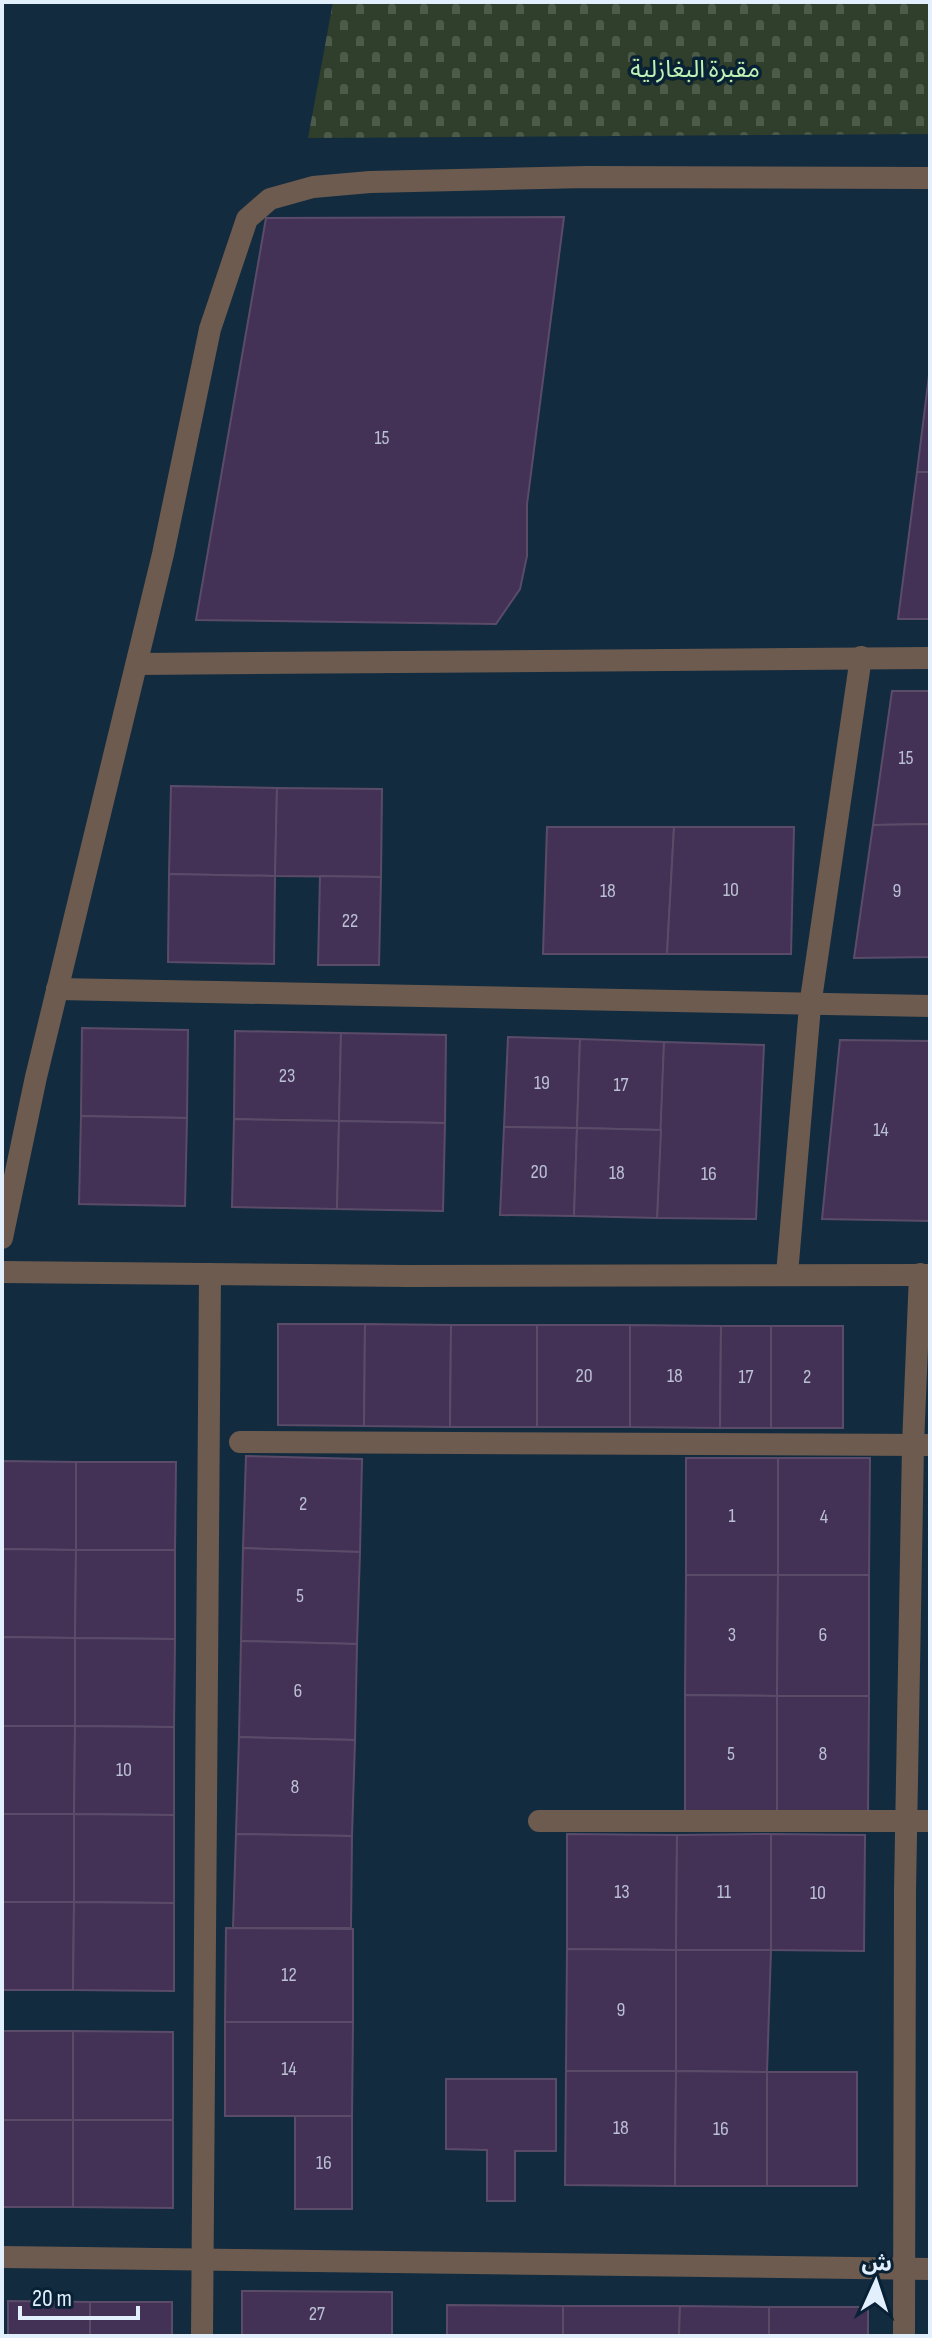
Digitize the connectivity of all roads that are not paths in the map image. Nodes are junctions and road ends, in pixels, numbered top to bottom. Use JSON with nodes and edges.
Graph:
{"nodes":[{"id":1,"x":930,"y":178,"type":"edge"},
{"id":2,"x":861,"y":657,"type":"junction"},
{"id":3,"x":930,"y":658,"type":"edge"},
{"id":4,"x":137,"y":664,"type":"junction"},
{"id":5,"x":57,"y":989,"type":"junction"},
{"id":6,"x":810,"y":1006,"type":"junction"},
{"id":7,"x":930,"y":1006,"type":"edge"},
{"id":8,"x":2,"y":1238,"type":"edge"},
{"id":9,"x":2,"y":1272,"type":"edge"},
{"id":10,"x":210,"y":1274,"type":"junction"},
{"id":11,"x":787,"y":1274,"type":"junction"},
{"id":12,"x":925,"y":1274,"type":"edge"},
{"id":13,"x":240,"y":1442,"type":"dead end"},
{"id":14,"x":921,"y":1445,"type":"edge"},
{"id":15,"x":539,"y":1821,"type":"dead end"},
{"id":16,"x":919,"y":1821,"type":"edge"},
{"id":17,"x":2,"y":2257,"type":"edge"},
{"id":18,"x":203,"y":2262,"type":"junction"},
{"id":19,"x":903,"y":2269,"type":"junction"},
{"id":20,"x":930,"y":2269,"type":"edge"},
{"id":21,"x":202,"y":2336,"type":"edge"},
{"id":22,"x":904,"y":2336,"type":"edge"}],
"edges":[{"from":1,"to":4,"type":"street"},
{"from":2,"to":3,"type":"street"},
{"from":2,"to":4,"type":"street"},
{"from":2,"to":6,"type":"street"},
{"from":4,"to":5,"type":"street"},
{"from":5,"to":6,"type":"street"},
{"from":5,"to":8,"type":"street"},
{"from":6,"to":7,"type":"street"},
{"from":6,"to":11,"type":"street"},
{"from":9,"to":10,"type":"street"},
{"from":10,"to":11,"type":"street"},
{"from":10,"to":18,"type":"street"},
{"from":11,"to":12,"type":"street"},
{"from":12,"to":14,"type":"street"},
{"from":13,"to":14,"type":"street"},
{"from":14,"to":16,"type":"street"},
{"from":15,"to":16,"type":"street"},
{"from":16,"to":19,"type":"street"},
{"from":17,"to":18,"type":"street"},
{"from":18,"to":19,"type":"street"},
{"from":18,"to":21,"type":"street"},
{"from":19,"to":20,"type":"street"},
{"from":19,"to":22,"type":"street"}]}
